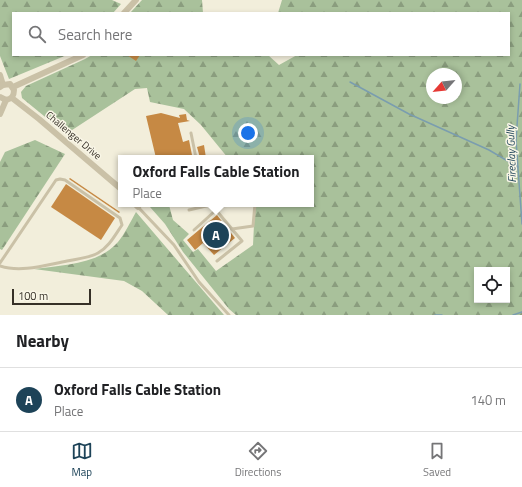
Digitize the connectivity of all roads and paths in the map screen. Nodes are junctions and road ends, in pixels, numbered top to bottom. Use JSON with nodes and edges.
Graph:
{"nodes":[{"id":1,"x":136,"y":0,"type":"edge"},
{"id":2,"x":125,"y":12,"type":"edge"},
{"id":3,"x":81,"y":56,"type":"edge"},
{"id":4,"x":0,"y":75,"type":"edge"},
{"id":5,"x":1,"y":86,"type":"edge"},
{"id":6,"x":13,"y":86,"type":"junction"},
{"id":7,"x":0,"y":97,"type":"edge"},
{"id":8,"x":9,"y":99,"type":"junction"},
{"id":9,"x":0,"y":114,"type":"edge"},
{"id":10,"x":191,"y":133,"type":"dead end"},
{"id":11,"x":195,"y":155,"type":"edge"},
{"id":12,"x":118,"y":186,"type":"edge"},
{"id":13,"x":137,"y":207,"type":"edge"},
{"id":14,"x":202,"y":207,"type":"edge"},
{"id":15,"x":213,"y":207,"type":"edge"},
{"id":16,"x":254,"y":207,"type":"edge"},
{"id":17,"x":189,"y":210,"type":"dead end"},
{"id":18,"x":216,"y":210,"type":"junction"},
{"id":19,"x":232,"y":229,"type":"junction"},
{"id":20,"x":194,"y":230,"type":"dead end"},
{"id":21,"x":217,"y":261,"type":"dead end"},
{"id":22,"x":0,"y":262,"type":"edge"},
{"id":23,"x":0,"y":266,"type":"edge"},
{"id":24,"x":229,"y":315,"type":"edge"}],
"edges":[{"from":1,"to":2,"type":"street"},
{"from":3,"to":6,"type":"street"},
{"from":4,"to":5,"type":"street"},
{"from":5,"to":6,"type":"street"},
{"from":6,"to":8,"type":"street"},
{"from":7,"to":8,"type":"street","name":"Challenger Drive"},
{"from":8,"to":9,"type":"street"},
{"from":8,"to":12,"type":"street","name":"Challenger Drive"},
{"from":10,"to":11,"type":"lane"},
{"from":13,"to":24,"type":"lane"},
{"from":14,"to":17,"type":"lane"},
{"from":15,"to":18,"type":"lane"},
{"from":16,"to":19,"type":"lane"},
{"from":18,"to":19,"type":"lane"},
{"from":18,"to":20,"type":"lane"},
{"from":19,"to":21,"type":"lane"},
{"from":22,"to":23,"type":"lane"}]}
